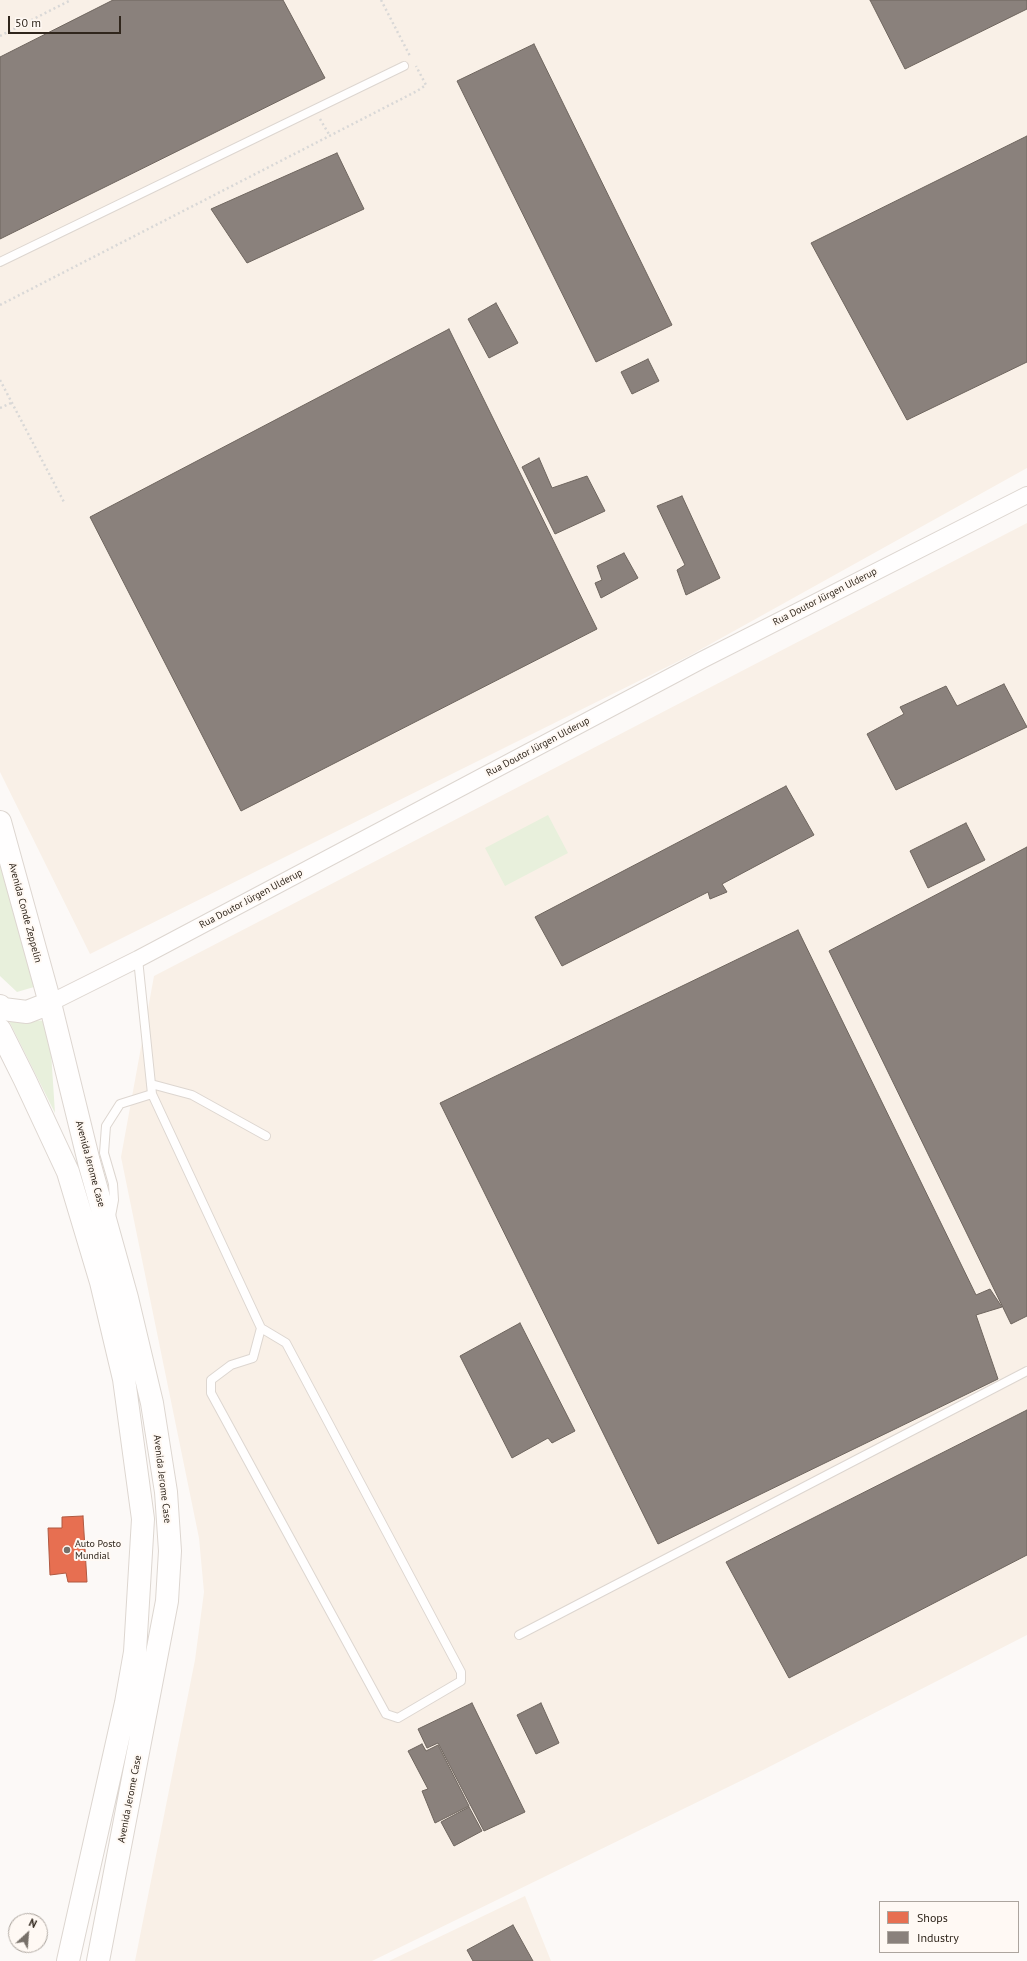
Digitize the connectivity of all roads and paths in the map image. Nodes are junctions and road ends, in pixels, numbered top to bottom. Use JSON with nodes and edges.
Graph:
{"nodes":[{"id":1,"x":72,"y":0,"type":"edge"},
{"id":2,"x":381,"y":0,"type":"edge"},
{"id":3,"x":0,"y":36,"type":"edge"},
{"id":4,"x":404,"y":66,"type":"dead end"},
{"id":5,"x":315,"y":110,"type":"junction"},
{"id":6,"x":330,"y":136,"type":"junction"},
{"id":7,"x":0,"y":262,"type":"edge"},
{"id":8,"x":0,"y":305,"type":"edge"},
{"id":9,"x":0,"y":380,"type":"edge"},
{"id":10,"x":11,"y":404,"type":"junction"},
{"id":11,"x":0,"y":408,"type":"edge"},
{"id":12,"x":1027,"y":495,"type":"edge"},
{"id":13,"x":65,"y":504,"type":"dead end"},
{"id":14,"x":0,"y":822,"type":"edge"},
{"id":15,"x":138,"y":959,"type":"junction"},
{"id":16,"x":50,"y":1004,"type":"junction"},
{"id":17,"x":0,"y":1006,"type":"edge"},
{"id":18,"x":0,"y":1030,"type":"edge"},
{"id":19,"x":151,"y":1084,"type":"junction"},
{"id":20,"x":152,"y":1094,"type":"junction"},
{"id":21,"x":266,"y":1136,"type":"dead end"},
{"id":22,"x":108,"y":1230,"type":"junction"},
{"id":23,"x":260,"y":1328,"type":"junction"},
{"id":24,"x":1027,"y":1371,"type":"edge"},
{"id":25,"x":519,"y":1636,"type":"dead end"},
{"id":26,"x":68,"y":1961,"type":"edge"},
{"id":27,"x":98,"y":1961,"type":"edge"}],
"edges":[{"from":1,"to":3,"type":"path"},
{"from":2,"to":6,"type":"path"},
{"from":4,"to":5,"type":"lane"},
{"from":5,"to":6,"type":"path"},
{"from":5,"to":7,"type":"lane"},
{"from":6,"to":8,"type":"path"},
{"from":9,"to":10,"type":"path"},
{"from":10,"to":11,"type":"path"},
{"from":10,"to":13,"type":"path"},
{"from":12,"to":15,"type":"street","name":"Rua Doutor Jürgen Ulderup"},
{"from":14,"to":16,"type":"main road","name":"Avenida Conde Zeppelin"},
{"from":15,"to":16,"type":"street","name":"Rua Doutor Jürgen Ulderup"},
{"from":15,"to":19,"type":"lane"},
{"from":16,"to":17,"type":"main road"},
{"from":16,"to":22,"type":"main road","name":"Avenida Jerome Case"},
{"from":18,"to":26,"type":"main road"},
{"from":19,"to":20,"type":"lane"},
{"from":19,"to":21,"type":"lane"},
{"from":20,"to":22,"type":"lane"},
{"from":20,"to":23,"type":"lane"},
{"from":22,"to":27,"type":"main road","name":"Avenida Jerome Case"},
{"from":23,"to":23,"type":"lane"},
{"from":24,"to":25,"type":"lane"}]}
